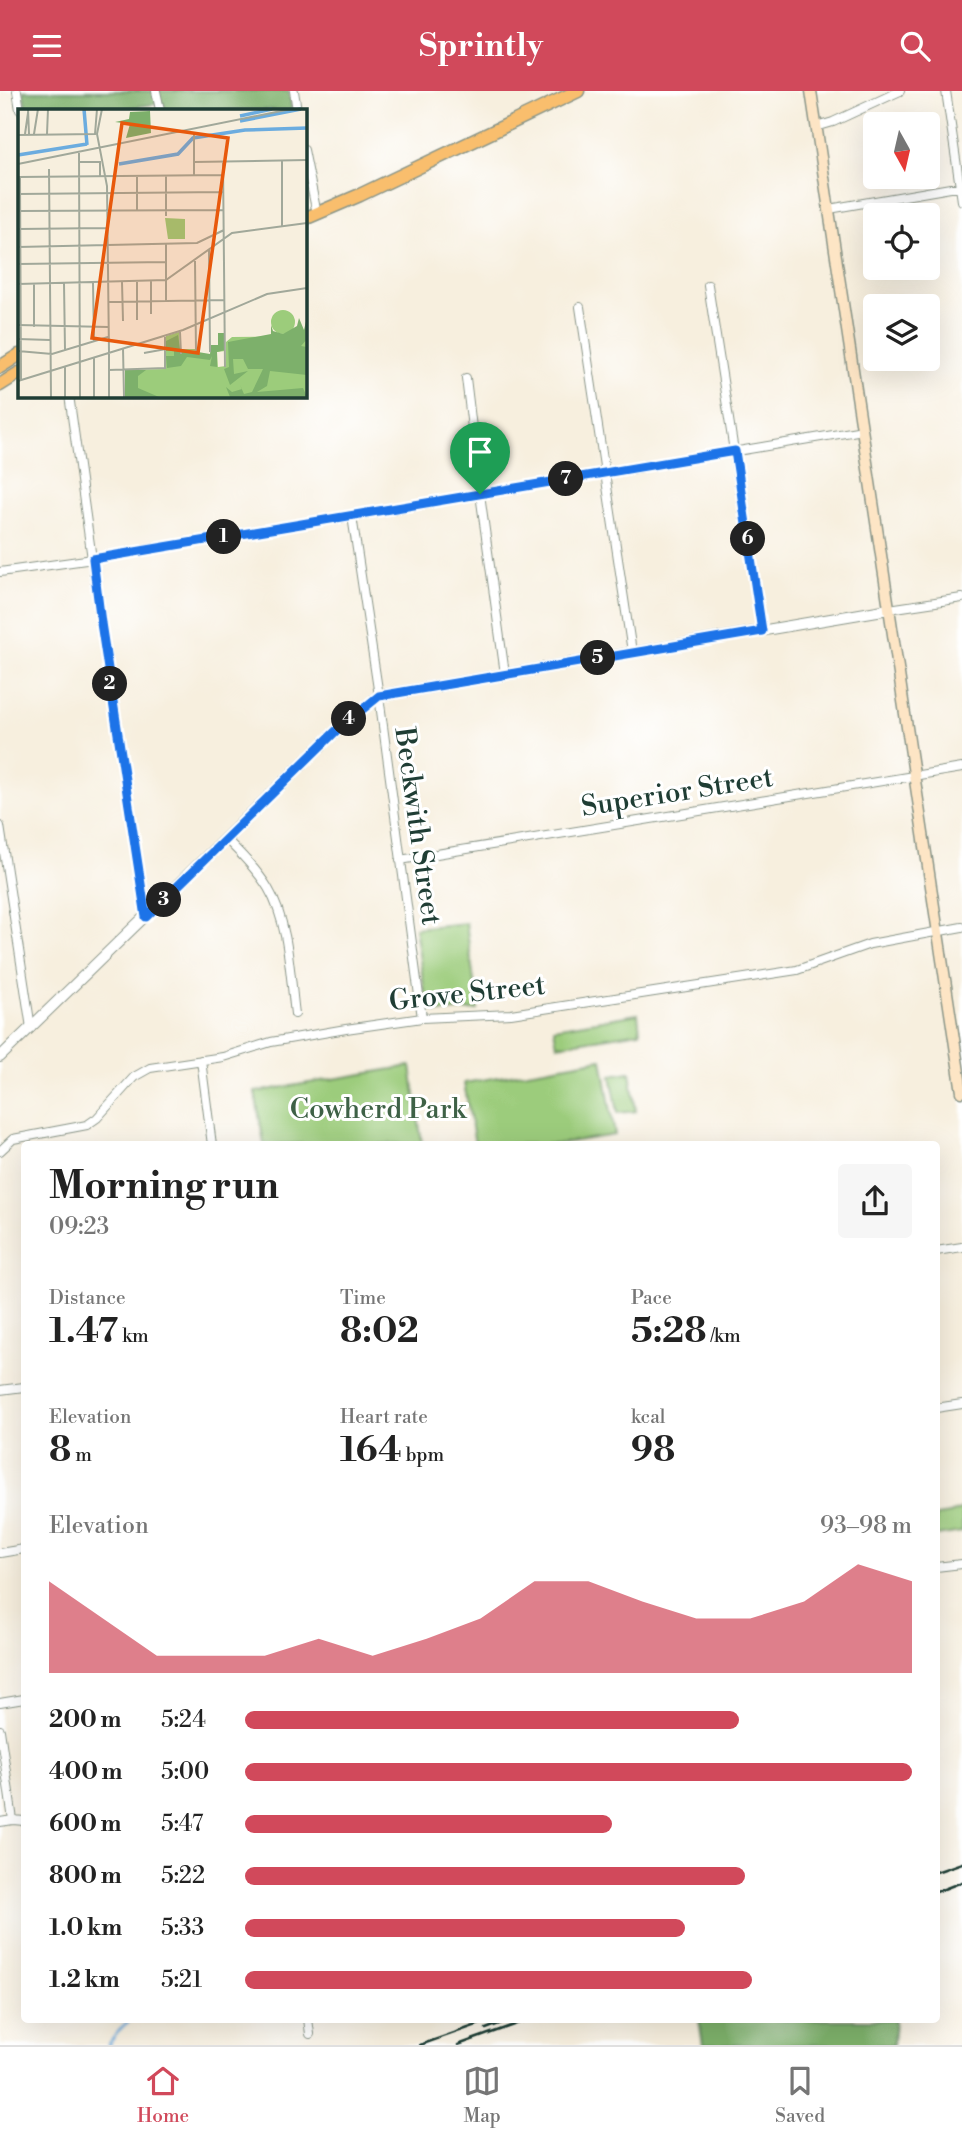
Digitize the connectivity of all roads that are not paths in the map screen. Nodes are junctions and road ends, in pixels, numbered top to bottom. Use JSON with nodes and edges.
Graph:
{"nodes":[{"id":1,"x":17,"y":91,"type":"edge"},
{"id":2,"x":156,"y":91,"type":"edge"},
{"id":3,"x":294,"y":91,"type":"edge"},
{"id":4,"x":578,"y":91,"type":"edge"},
{"id":5,"x":811,"y":91,"type":"edge"},
{"id":6,"x":900,"y":91,"type":"edge"},
{"id":7,"x":946,"y":91,"type":"edge"},
{"id":8,"x":20,"y":109,"type":"edge"},
{"id":9,"x":160,"y":109,"type":"edge"},
{"id":10,"x":297,"y":109,"type":"edge"},
{"id":11,"x":816,"y":127,"type":"junction"},
{"id":12,"x":306,"y":169,"type":"edge"},
{"id":13,"x":961,"y":187,"type":"edge"},
{"id":14,"x":962,"y":201,"type":"edge"},
{"id":15,"x":829,"y":209,"type":"junction"},
{"id":16,"x":311,"y":217,"type":"edge"},
{"id":17,"x":708,"y":285,"type":"dead end"},
{"id":18,"x":580,"y":307,"type":"dead end"},
{"id":19,"x":18,"y":356,"type":"edge"},
{"id":20,"x":0,"y":367,"type":"edge"},
{"id":21,"x":18,"y":374,"type":"edge"},
{"id":22,"x":466,"y":377,"type":"dead end"},
{"id":23,"x":0,"y":384,"type":"edge"},
{"id":24,"x":69,"y":397,"type":"edge"},
{"id":25,"x":863,"y":430,"type":"junction"},
{"id":26,"x":735,"y":451,"type":"junction"},
{"id":27,"x":604,"y":472,"type":"junction"},
{"id":28,"x":480,"y":494,"type":"junction"},
{"id":29,"x":352,"y":516,"type":"junction"},
{"id":30,"x":93,"y":559,"type":"junction"},
{"id":31,"x":0,"y":572,"type":"edge"},
{"id":32,"x":962,"y":599,"type":"edge"},
{"id":33,"x":889,"y":609,"type":"junction"},
{"id":34,"x":762,"y":631,"type":"junction"},
{"id":35,"x":632,"y":652,"type":"junction"},
{"id":36,"x":505,"y":674,"type":"junction"},
{"id":37,"x":379,"y":696,"type":"junction"},
{"id":38,"x":962,"y":768,"type":"edge"},
{"id":39,"x":915,"y":775,"type":"junction"},
{"id":40,"x":0,"y":826,"type":"edge"},
{"id":41,"x":226,"y":839,"type":"junction"},
{"id":42,"x":400,"y":860,"type":"junction"},
{"id":43,"x":146,"y":917,"type":"junction"},
{"id":44,"x":962,"y":927,"type":"edge"},
{"id":45,"x":937,"y":930,"type":"junction"},
{"id":46,"x":295,"y":1014,"type":"dead end"},
{"id":47,"x":422,"y":1018,"type":"junction"},
{"id":48,"x":31,"y":1028,"type":"junction"},
{"id":49,"x":0,"y":1057,"type":"edge"},
{"id":50,"x":201,"y":1060,"type":"junction"},
{"id":51,"x":962,"y":1090,"type":"edge"},
{"id":52,"x":211,"y":1141,"type":"edge"},
{"id":53,"x":0,"y":1151,"type":"edge"},
{"id":54,"x":962,"y":1247,"type":"edge"},
{"id":55,"x":940,"y":1250,"type":"edge"},
{"id":56,"x":21,"y":1387,"type":"edge"},
{"id":57,"x":0,"y":1390,"type":"edge"},
{"id":58,"x":962,"y":1404,"type":"edge"},
{"id":59,"x":940,"y":1407,"type":"edge"},
{"id":60,"x":21,"y":1550,"type":"edge"},
{"id":61,"x":0,"y":1553,"type":"edge"},
{"id":62,"x":962,"y":1564,"type":"edge"},
{"id":63,"x":940,"y":1567,"type":"edge"},
{"id":64,"x":21,"y":1700,"type":"edge"},
{"id":65,"x":0,"y":1703,"type":"edge"},
{"id":66,"x":0,"y":1730,"type":"edge"},
{"id":67,"x":13,"y":1820,"type":"junction"},
{"id":68,"x":21,"y":1821,"type":"edge"},
{"id":69,"x":0,"y":1822,"type":"edge"},
{"id":70,"x":308,"y":2023,"type":"edge"},
{"id":71,"x":310,"y":2034,"type":"dead end"}],
"edges":[{"from":1,"to":8,"type":"street"},
{"from":2,"to":9,"type":"street"},
{"from":3,"to":10,"type":"street"},
{"from":4,"to":16,"type":"main road"},
{"from":5,"to":11,"type":"main road"},
{"from":6,"to":11,"type":"street"},
{"from":7,"to":13,"type":"street"},
{"from":11,"to":15,"type":"main road"},
{"from":12,"to":16,"type":"street"},
{"from":13,"to":14,"type":"street"},
{"from":13,"to":15,"type":"street"},
{"from":15,"to":25,"type":"main road"},
{"from":17,"to":26,"type":"street"},
{"from":18,"to":27,"type":"street"},
{"from":19,"to":20,"type":"main road"},
{"from":21,"to":23,"type":"main road"},
{"from":22,"to":28,"type":"street"},
{"from":24,"to":30,"type":"street"},
{"from":25,"to":26,"type":"street"},
{"from":25,"to":33,"type":"main road"},
{"from":26,"to":27,"type":"street"},
{"from":26,"to":34,"type":"street"},
{"from":27,"to":28,"type":"street"},
{"from":27,"to":35,"type":"street"},
{"from":28,"to":29,"type":"street"},
{"from":28,"to":36,"type":"street"},
{"from":29,"to":30,"type":"street"},
{"from":29,"to":37,"type":"street","name":"Beckwith Street"},
{"from":30,"to":31,"type":"street"},
{"from":30,"to":43,"type":"street"},
{"from":32,"to":33,"type":"street"},
{"from":33,"to":34,"type":"street"},
{"from":33,"to":39,"type":"main road"},
{"from":34,"to":35,"type":"street"},
{"from":35,"to":36,"type":"street"},
{"from":36,"to":37,"type":"street"},
{"from":37,"to":41,"type":"street"},
{"from":37,"to":42,"type":"street","name":"Beckwith Street"},
{"from":38,"to":39,"type":"street","name":"Superior Street"},
{"from":39,"to":42,"type":"street","name":"Superior Street"},
{"from":39,"to":45,"type":"main road"},
{"from":40,"to":48,"type":"street"},
{"from":41,"to":43,"type":"street"},
{"from":41,"to":46,"type":"street"},
{"from":42,"to":47,"type":"street","name":"Beckwith Street"},
{"from":43,"to":48,"type":"street"},
{"from":44,"to":45,"type":"street","name":"Grove Street"},
{"from":45,"to":47,"type":"street","name":"Grove Street"},
{"from":45,"to":51,"type":"main road"},
{"from":47,"to":50,"type":"street","name":"Grove Street"},
{"from":48,"to":49,"type":"street"},
{"from":50,"to":52,"type":"street"},
{"from":50,"to":53,"type":"street","name":"Grove Street"},
{"from":54,"to":55,"type":"street"},
{"from":56,"to":57,"type":"street"},
{"from":58,"to":59,"type":"street"},
{"from":60,"to":61,"type":"street"},
{"from":62,"to":63,"type":"street"},
{"from":64,"to":65,"type":"street"},
{"from":66,"to":67,"type":"street"},
{"from":67,"to":68,"type":"street"},
{"from":67,"to":69,"type":"street"},
{"from":70,"to":71,"type":"street"}]}
